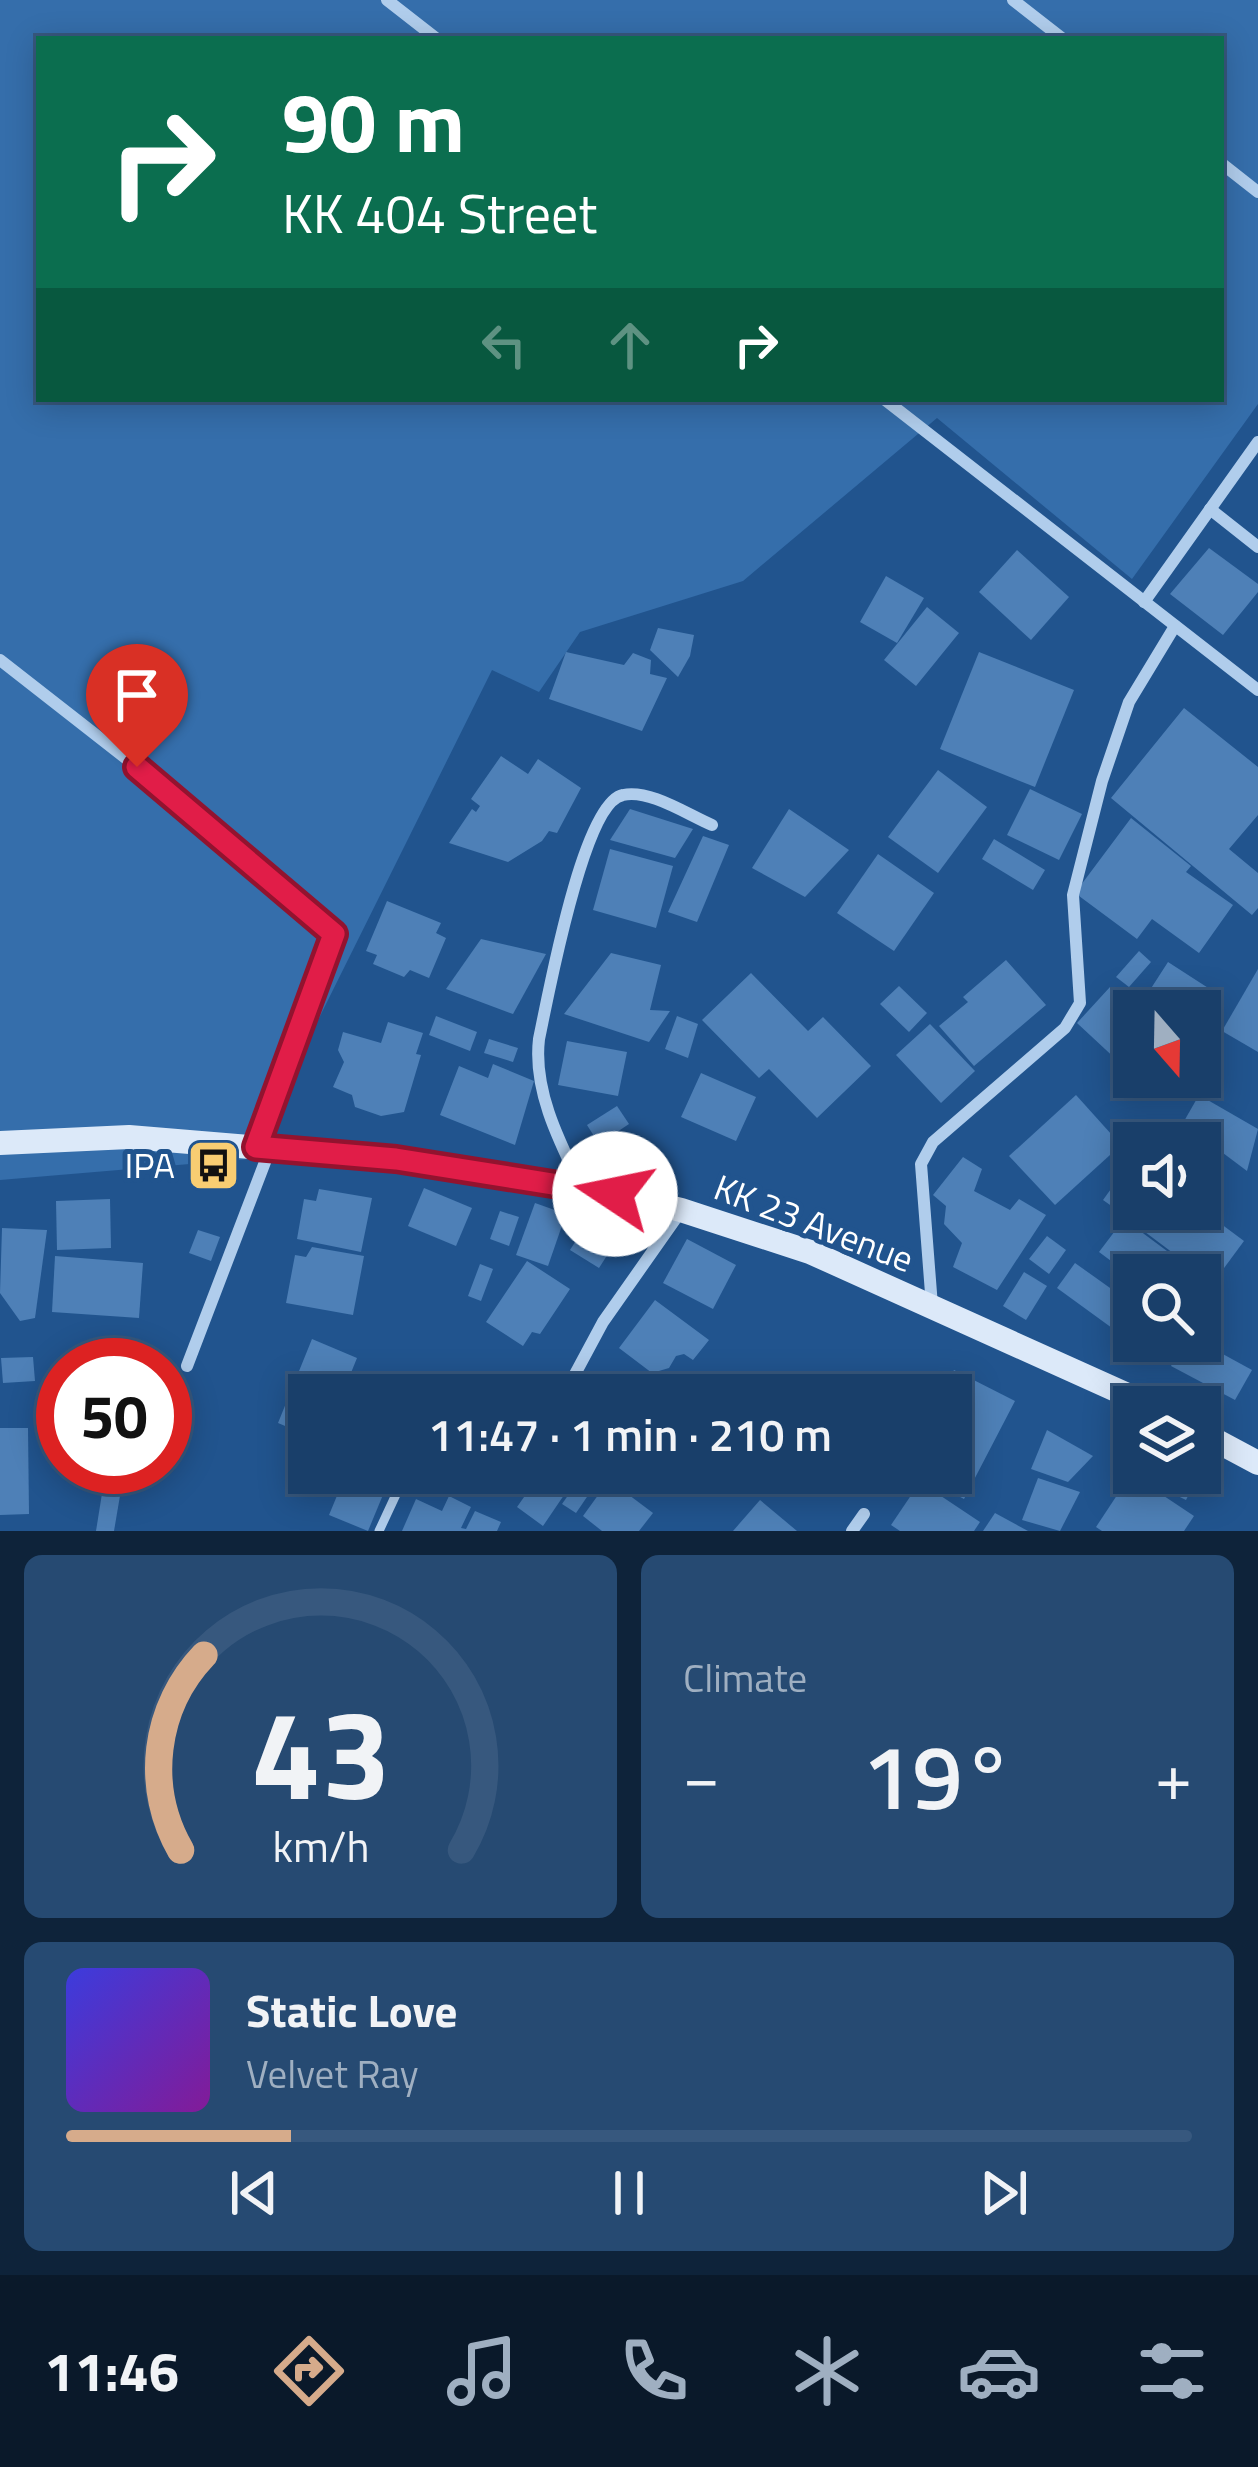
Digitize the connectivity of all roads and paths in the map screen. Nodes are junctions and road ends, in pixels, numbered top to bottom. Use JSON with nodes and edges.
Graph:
{"nodes":[{"id":1,"x":387,"y":0,"type":"edge"},
{"id":2,"x":1013,"y":0,"type":"edge"},
{"id":3,"x":433,"y":36,"type":"edge"},
{"id":4,"x":1059,"y":36,"type":"edge"},
{"id":5,"x":1224,"y":165,"type":"edge"},
{"id":6,"x":1258,"y":192,"type":"edge"},
{"id":7,"x":888,"y":402,"type":"edge"},
{"id":8,"x":1258,"y":442,"type":"edge"},
{"id":9,"x":1210,"y":509,"type":"junction"},
{"id":10,"x":1258,"y":547,"type":"edge"},
{"id":11,"x":1144,"y":602,"type":"junction"},
{"id":12,"x":1175,"y":626,"type":"junction"},
{"id":13,"x":0,"y":660,"type":"edge"},
{"id":14,"x":1258,"y":690,"type":"edge"},
{"id":15,"x":712,"y":825,"type":"dead end"},
{"id":16,"x":0,"y":1143,"type":"edge"},
{"id":17,"x":263,"y":1148,"type":"junction"},
{"id":18,"x":581,"y":1186,"type":"junction"},
{"id":19,"x":681,"y":1210,"type":"junction"},
{"id":20,"x":932,"y":1307,"type":"junction"},
{"id":21,"x":192,"y":1352,"type":"edge"},
{"id":22,"x":575,"y":1374,"type":"edge"},
{"id":23,"x":1113,"y":1389,"type":"edge"},
{"id":24,"x":1221,"y":1443,"type":"edge"},
{"id":25,"x":1258,"y":1463,"type":"edge"},
{"id":26,"x":396,"y":1494,"type":"edge"},
{"id":27,"x":864,"y":1514,"type":"dead end"},
{"id":28,"x":379,"y":1531,"type":"edge"},
{"id":29,"x":852,"y":1531,"type":"edge"}],
"edges":[{"from":1,"to":3,"type":"street"},
{"from":2,"to":4,"type":"street"},
{"from":5,"to":6,"type":"street"},
{"from":7,"to":11,"type":"street"},
{"from":8,"to":9,"type":"street"},
{"from":9,"to":10,"type":"street"},
{"from":9,"to":11,"type":"street"},
{"from":11,"to":12,"type":"street"},
{"from":12,"to":14,"type":"street"},
{"from":12,"to":20,"type":"street"},
{"from":13,"to":17,"type":"street"},
{"from":15,"to":18,"type":"street"},
{"from":16,"to":17,"type":"main road","name":"KK 23 Avenue"},
{"from":17,"to":18,"type":"main road","name":"KK 23 Avenue"},
{"from":17,"to":21,"type":"street"},
{"from":18,"to":19,"type":"main road","name":"KK 23 Avenue"},
{"from":19,"to":20,"type":"main road","name":"KK 23 Avenue"},
{"from":19,"to":22,"type":"street"},
{"from":20,"to":23,"type":"main road","name":"KK 23 Avenue"},
{"from":24,"to":25,"type":"main road"},
{"from":26,"to":28,"type":"lane"},
{"from":27,"to":29,"type":"street"}]}
